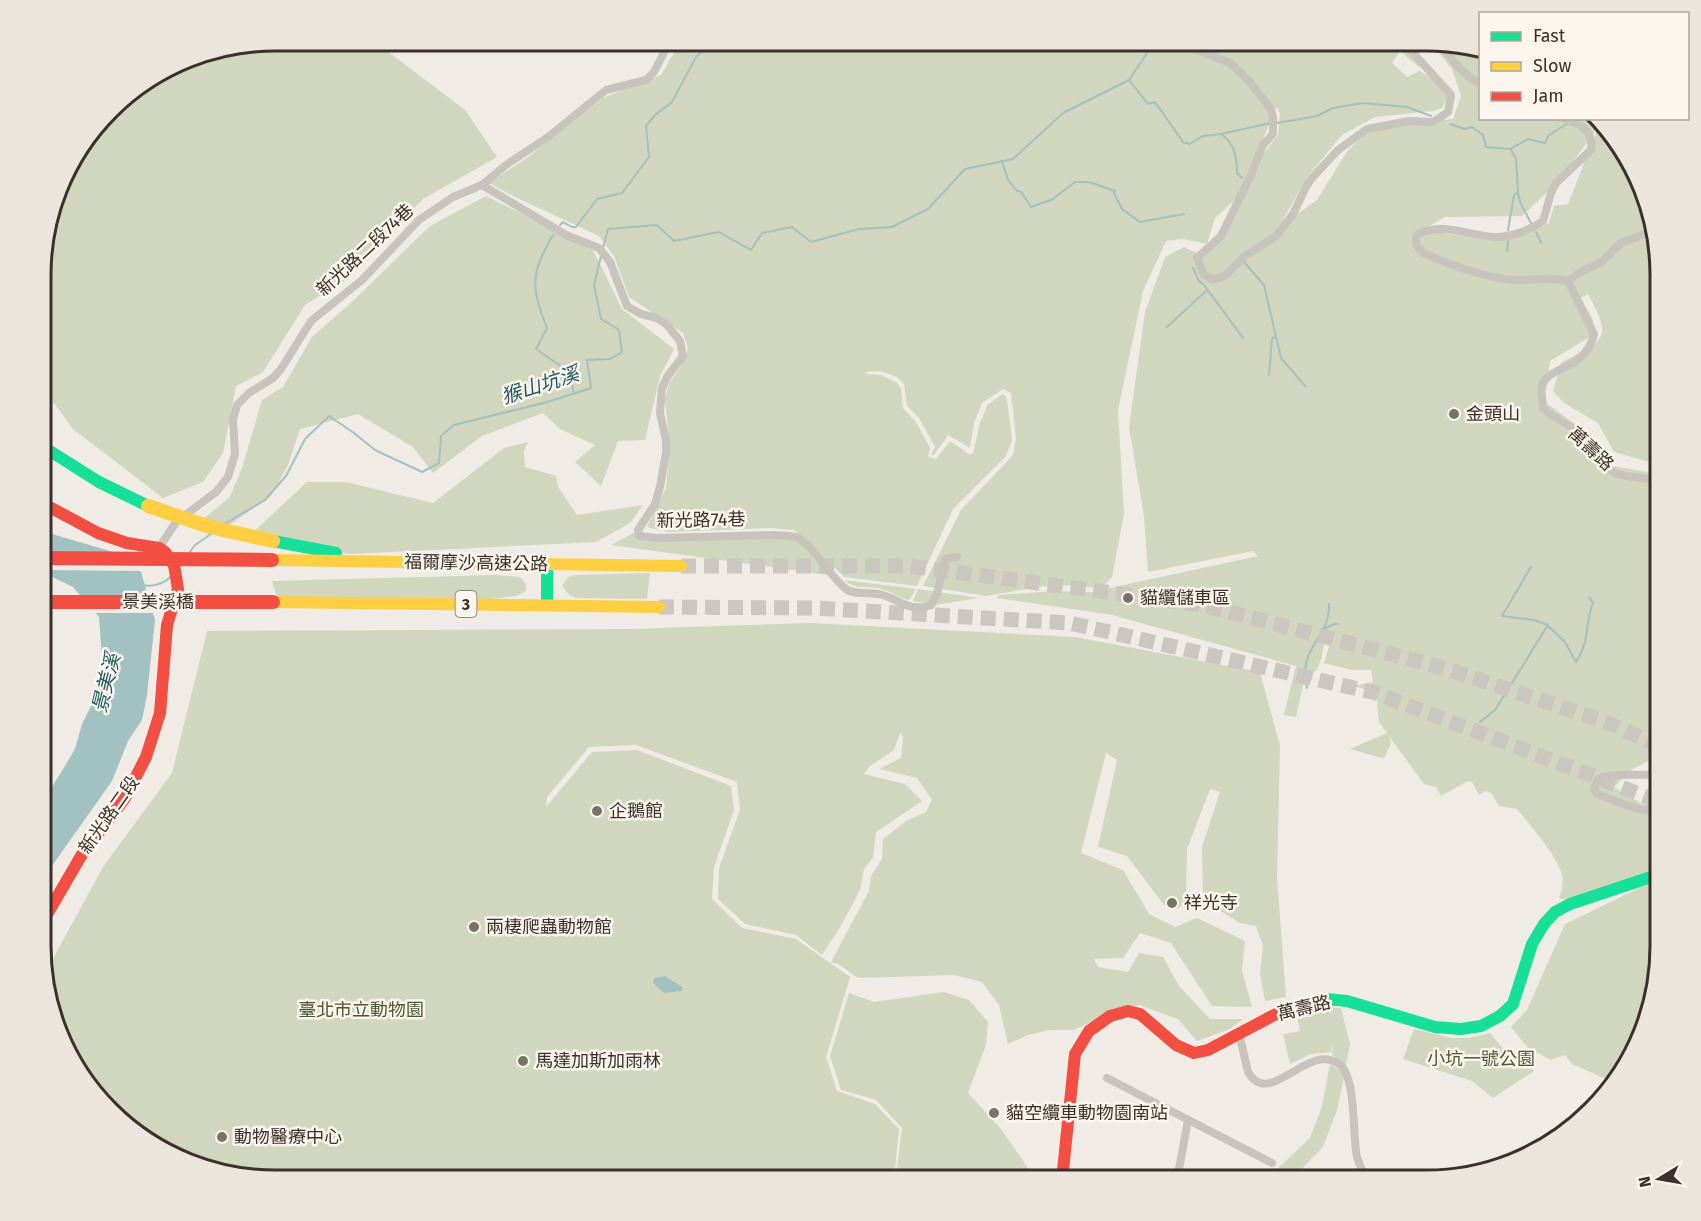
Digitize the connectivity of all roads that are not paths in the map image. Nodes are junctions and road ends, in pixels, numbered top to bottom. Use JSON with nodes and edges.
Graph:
{"nodes":[{"id":1,"x":665,"y":51,"type":"edge"},
{"id":2,"x":1200,"y":51,"type":"edge"},
{"id":3,"x":1411,"y":51,"type":"edge"},
{"id":4,"x":1446,"y":52,"type":"edge"},
{"id":5,"x":1479,"y":83,"type":"edge"},
{"id":6,"x":1568,"y":120,"type":"edge"},
{"id":7,"x":482,"y":185,"type":"junction"},
{"id":8,"x":1646,"y":233,"type":"edge"},
{"id":9,"x":1568,"y":281,"type":"junction"},
{"id":10,"x":51,"y":452,"type":"edge"},
{"id":11,"x":1650,"y":480,"type":"edge"},
{"id":12,"x":51,"y":508,"type":"edge"},
{"id":13,"x":162,"y":550,"type":"junction"},
{"id":14,"x":957,"y":557,"type":"dead end"},
{"id":15,"x":51,"y":558,"type":"edge"},
{"id":16,"x":378,"y":560,"type":"junction"},
{"id":17,"x":546,"y":565,"type":"junction"},
{"id":18,"x":681,"y":566,"type":"tunnel mouth"},
{"id":19,"x":51,"y":602,"type":"edge"},
{"id":20,"x":547,"y":605,"type":"junction"},
{"id":21,"x":659,"y":607,"type":"tunnel mouth"},
{"id":22,"x":1650,"y":775,"type":"edge"},
{"id":23,"x":1650,"y":812,"type":"edge"},
{"id":24,"x":1650,"y":877,"type":"edge"},
{"id":25,"x":51,"y":908,"type":"edge"},
{"id":26,"x":1239,"y":1033,"type":"junction"},
{"id":27,"x":1107,"y":1078,"type":"dead end"},
{"id":28,"x":1188,"y":1120,"type":"junction"},
{"id":29,"x":1272,"y":1163,"type":"dead end"},
{"id":30,"x":1064,"y":1170,"type":"edge"},
{"id":31,"x":1179,"y":1170,"type":"edge"},
{"id":32,"x":1362,"y":1170,"type":"edge"}],
"edges":[{"from":1,"to":7,"type":"street","name":"新光路二段74巷"},
{"from":2,"to":3,"type":"street"},
{"from":4,"to":5,"type":"street"},
{"from":6,"to":9,"type":"street"},
{"from":7,"to":13,"type":"street","name":"新光路二段74巷"},
{"from":7,"to":14,"type":"street","name":"新光路74巷"},
{"from":8,"to":9,"type":"street"},
{"from":9,"to":11,"type":"street","name":"萬壽路"},
{"from":10,"to":16,"type":"main road","bridge":true},
{"from":12,"to":13,"type":"main road"},
{"from":13,"to":25,"type":"main road","name":"新光路二段"},
{"from":15,"to":16,"type":"main road","name":"福爾摩沙高速公路","bridge":true},
{"from":16,"to":17,"type":"main road","name":"福爾摩沙高速公路"},
{"from":17,"to":18,"type":"main road","name":"福爾摩沙高速公路"},
{"from":17,"to":20,"type":"main road"},
{"from":19,"to":20,"type":"main road","name":"景美溪橋","number":"3","bridge":true},
{"from":20,"to":21,"type":"main road","number":"3"},
{"from":22,"to":23,"type":"street"},
{"from":24,"to":26,"type":"main road","name":"萬壽路"},
{"from":26,"to":30,"type":"main road","name":"萬壽路"},
{"from":26,"to":32,"type":"street"},
{"from":27,"to":28,"type":"street"},
{"from":28,"to":29,"type":"street"},
{"from":28,"to":31,"type":"street"}]}
